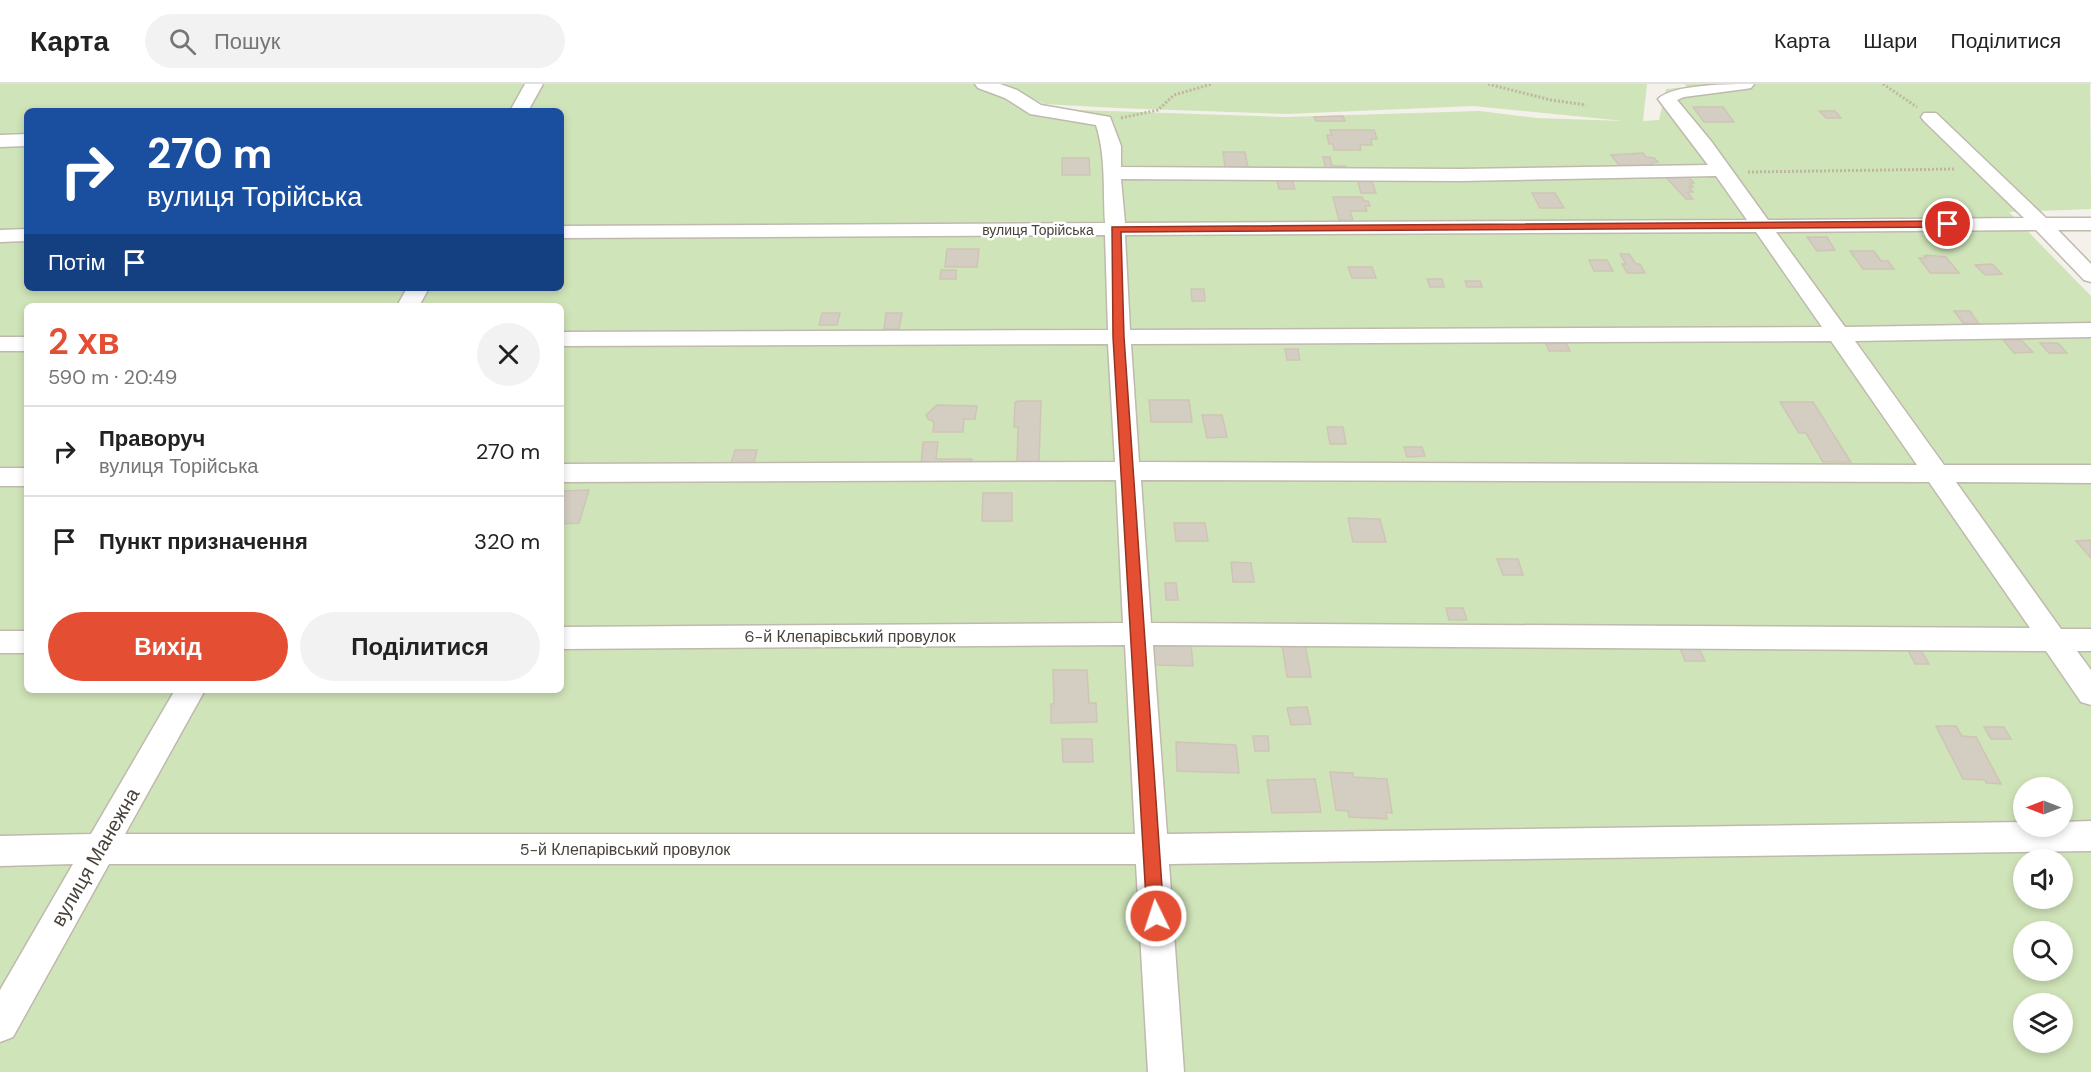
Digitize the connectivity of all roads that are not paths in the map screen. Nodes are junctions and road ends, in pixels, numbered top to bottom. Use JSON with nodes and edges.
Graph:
{"nodes":[{"id":1,"x":534,"y":84,"type":"edge"},
{"id":2,"x":984,"y":84,"type":"edge"},
{"id":3,"x":1745,"y":84,"type":"edge"},
{"id":4,"x":521,"y":108,"type":"edge"},
{"id":5,"x":1930,"y":117,"type":"road end"},
{"id":6,"x":0,"y":141,"type":"edge"},
{"id":7,"x":24,"y":141,"type":"edge"},
{"id":8,"x":1722,"y":171,"type":"junction"},
{"id":9,"x":1111,"y":173,"type":"junction"},
{"id":10,"x":2041,"y":224,"type":"junction"},
{"id":11,"x":2091,"y":224,"type":"edge"},
{"id":12,"x":1762,"y":226,"type":"junction"},
{"id":13,"x":1115,"y":229,"type":"junction"},
{"id":14,"x":564,"y":232,"type":"edge"},
{"id":15,"x":24,"y":235,"type":"edge"},
{"id":16,"x":0,"y":236,"type":"edge"},
{"id":17,"x":2091,"y":276,"type":"edge"},
{"id":18,"x":2091,"y":330,"type":"edge"},
{"id":19,"x":1838,"y":334,"type":"junction"},
{"id":20,"x":1119,"y":337,"type":"junction"},
{"id":21,"x":564,"y":339,"type":"edge"},
{"id":22,"x":0,"y":344,"type":"edge"},
{"id":23,"x":24,"y":344,"type":"edge"},
{"id":24,"x":1128,"y":471,"type":"junction"},
{"id":25,"x":564,"y":473,"type":"edge"},
{"id":26,"x":1936,"y":473,"type":"junction"},
{"id":27,"x":2091,"y":474,"type":"edge"},
{"id":28,"x":0,"y":477,"type":"edge"},
{"id":29,"x":24,"y":477,"type":"edge"},
{"id":30,"x":1138,"y":634,"type":"junction"},
{"id":31,"x":564,"y":638,"type":"edge"},
{"id":32,"x":2054,"y":640,"type":"junction"},
{"id":33,"x":2091,"y":640,"type":"edge"},
{"id":34,"x":0,"y":642,"type":"edge"},
{"id":35,"x":24,"y":642,"type":"edge"},
{"id":36,"x":188,"y":693,"type":"edge"},
{"id":37,"x":2091,"y":693,"type":"edge"},
{"id":38,"x":2091,"y":836,"type":"edge"},
{"id":39,"x":99,"y":849,"type":"junction"},
{"id":40,"x":1152,"y":849,"type":"junction"},
{"id":41,"x":0,"y":851,"type":"edge"},
{"id":42,"x":0,"y":1024,"type":"edge"},
{"id":43,"x":1166,"y":1072,"type":"edge"}],
"edges":[{"from":1,"to":4,"type":"street"},
{"from":2,"to":9,"type":"street"},
{"from":3,"to":8,"type":"street"},
{"from":5,"to":10,"type":"street"},
{"from":6,"to":7,"type":"street"},
{"from":8,"to":9,"type":"street"},
{"from":8,"to":12,"type":"street"},
{"from":9,"to":13,"type":"street"},
{"from":10,"to":11,"type":"street","name":"вулиця Торійська"},
{"from":10,"to":12,"type":"street","name":"вулиця Торійська"},
{"from":10,"to":17,"type":"street"},
{"from":12,"to":13,"type":"street","name":"вулиця Торійська"},
{"from":12,"to":19,"type":"street"},
{"from":13,"to":14,"type":"street","name":"вулиця Торійська"},
{"from":13,"to":20,"type":"street"},
{"from":15,"to":16,"type":"street"},
{"from":18,"to":19,"type":"street"},
{"from":19,"to":20,"type":"street"},
{"from":19,"to":26,"type":"street"},
{"from":20,"to":21,"type":"street"},
{"from":20,"to":24,"type":"street"},
{"from":22,"to":23,"type":"street"},
{"from":24,"to":25,"type":"street"},
{"from":24,"to":26,"type":"street"},
{"from":24,"to":30,"type":"street"},
{"from":26,"to":27,"type":"street"},
{"from":26,"to":32,"type":"street"},
{"from":28,"to":29,"type":"street"},
{"from":30,"to":31,"type":"street","name":"6-й Клепарівський провулок"},
{"from":30,"to":32,"type":"street","name":"6-й Клепарівський провулок"},
{"from":30,"to":40,"type":"street"},
{"from":32,"to":33,"type":"street","name":"6-й Клепарівський провулок"},
{"from":32,"to":37,"type":"street"},
{"from":34,"to":35,"type":"street"},
{"from":36,"to":39,"type":"street","name":"вулиця Манежна"},
{"from":38,"to":40,"type":"street","name":"5-й Клепарівський провулок"},
{"from":39,"to":40,"type":"street","name":"5-й Клепарівський провулок"},
{"from":39,"to":41,"type":"street","name":"5-й Клепарівський провулок"},
{"from":39,"to":42,"type":"street","name":"вулиця Манежна"},
{"from":40,"to":43,"type":"street"}]}
